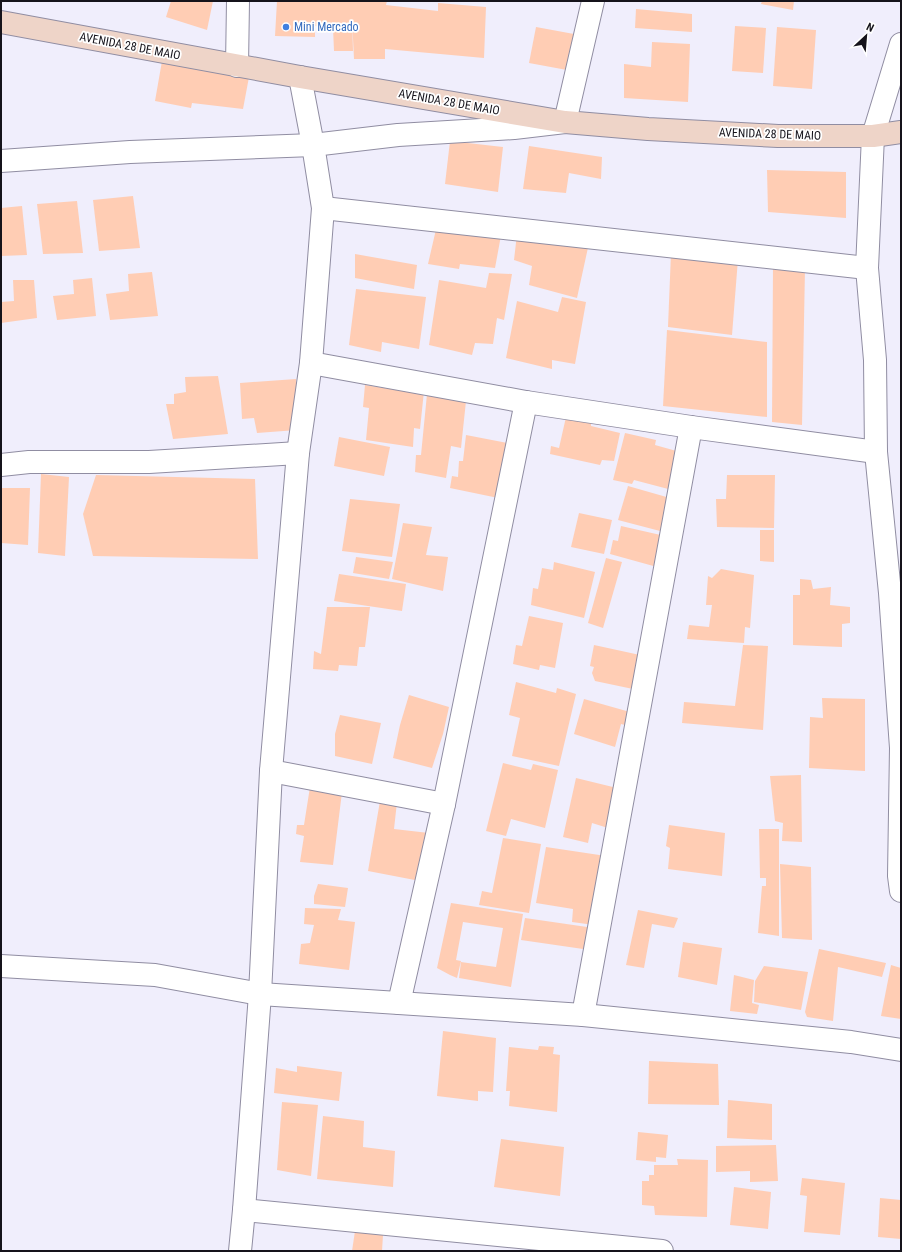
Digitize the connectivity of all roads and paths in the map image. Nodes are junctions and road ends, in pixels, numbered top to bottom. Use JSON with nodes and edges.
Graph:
{"nodes":[{"id":1,"x":238,"y":1,"type":"edge"},
{"id":2,"x":593,"y":1,"type":"edge"},
{"id":3,"x":1,"y":22,"type":"edge"},
{"id":4,"x":901,"y":44,"type":"edge"},
{"id":5,"x":237,"y":66,"type":"junction"},
{"id":6,"x":300,"y":77,"type":"junction"},
{"id":7,"x":564,"y":122,"type":"junction"},
{"id":8,"x":901,"y":132,"type":"edge"},
{"id":9,"x":873,"y":136,"type":"junction"},
{"id":10,"x":313,"y":145,"type":"junction"},
{"id":11,"x":1,"y":162,"type":"edge"},
{"id":12,"x":322,"y":208,"type":"junction"},
{"id":13,"x":867,"y":268,"type":"junction"},
{"id":14,"x":311,"y":363,"type":"junction"},
{"id":15,"x":526,"y":402,"type":"junction"},
{"id":16,"x":691,"y":427,"type":"junction"},
{"id":17,"x":876,"y":452,"type":"junction"},
{"id":18,"x":298,"y":453,"type":"junction"},
{"id":19,"x":1,"y":465,"type":"edge"},
{"id":20,"x":896,"y":595,"type":"edge"},
{"id":21,"x":271,"y":771,"type":"junction"},
{"id":22,"x":444,"y":804,"type":"junction"},
{"id":23,"x":901,"y":891,"type":"edge"},
{"id":24,"x":1,"y":966,"type":"edge"},
{"id":25,"x":260,"y":994,"type":"junction"},
{"id":26,"x":399,"y":1003,"type":"junction"},
{"id":27,"x":583,"y":1015,"type":"junction"},
{"id":28,"x":901,"y":1050,"type":"edge"},
{"id":29,"x":244,"y":1210,"type":"junction"},
{"id":30,"x":240,"y":1251,"type":"edge"},
{"id":31,"x":662,"y":1251,"type":"edge"}],
"edges":[{"from":1,"to":5,"type":"street"},
{"from":2,"to":7,"type":"street"},
{"from":3,"to":5,"type":"street","name":"AVENIDA 28 DE MAIO"},
{"from":4,"to":9,"type":"street"},
{"from":5,"to":6,"type":"street","name":"AVENIDA 28 DE MAIO"},
{"from":6,"to":7,"type":"street","name":"AVENIDA 28 DE MAIO"},
{"from":6,"to":10,"type":"street"},
{"from":7,"to":9,"type":"street","name":"AVENIDA 28 DE MAIO"},
{"from":7,"to":10,"type":"street"},
{"from":8,"to":9,"type":"street","name":"AVENIDA 28 DE MAIO"},
{"from":9,"to":13,"type":"street"},
{"from":10,"to":11,"type":"street"},
{"from":10,"to":12,"type":"street"},
{"from":12,"to":13,"type":"street"},
{"from":12,"to":14,"type":"street"},
{"from":13,"to":17,"type":"street"},
{"from":14,"to":15,"type":"street"},
{"from":14,"to":18,"type":"street"},
{"from":15,"to":16,"type":"street"},
{"from":15,"to":22,"type":"street"},
{"from":16,"to":17,"type":"street"},
{"from":16,"to":27,"type":"street"},
{"from":17,"to":20,"type":"street"},
{"from":18,"to":19,"type":"street"},
{"from":18,"to":21,"type":"street"},
{"from":20,"to":23,"type":"street"},
{"from":21,"to":22,"type":"street"},
{"from":21,"to":25,"type":"street"},
{"from":22,"to":26,"type":"street"},
{"from":24,"to":25,"type":"street"},
{"from":25,"to":26,"type":"street"},
{"from":25,"to":29,"type":"street"},
{"from":26,"to":27,"type":"street"},
{"from":27,"to":28,"type":"street"},
{"from":29,"to":30,"type":"street"},
{"from":29,"to":31,"type":"street"}]}
